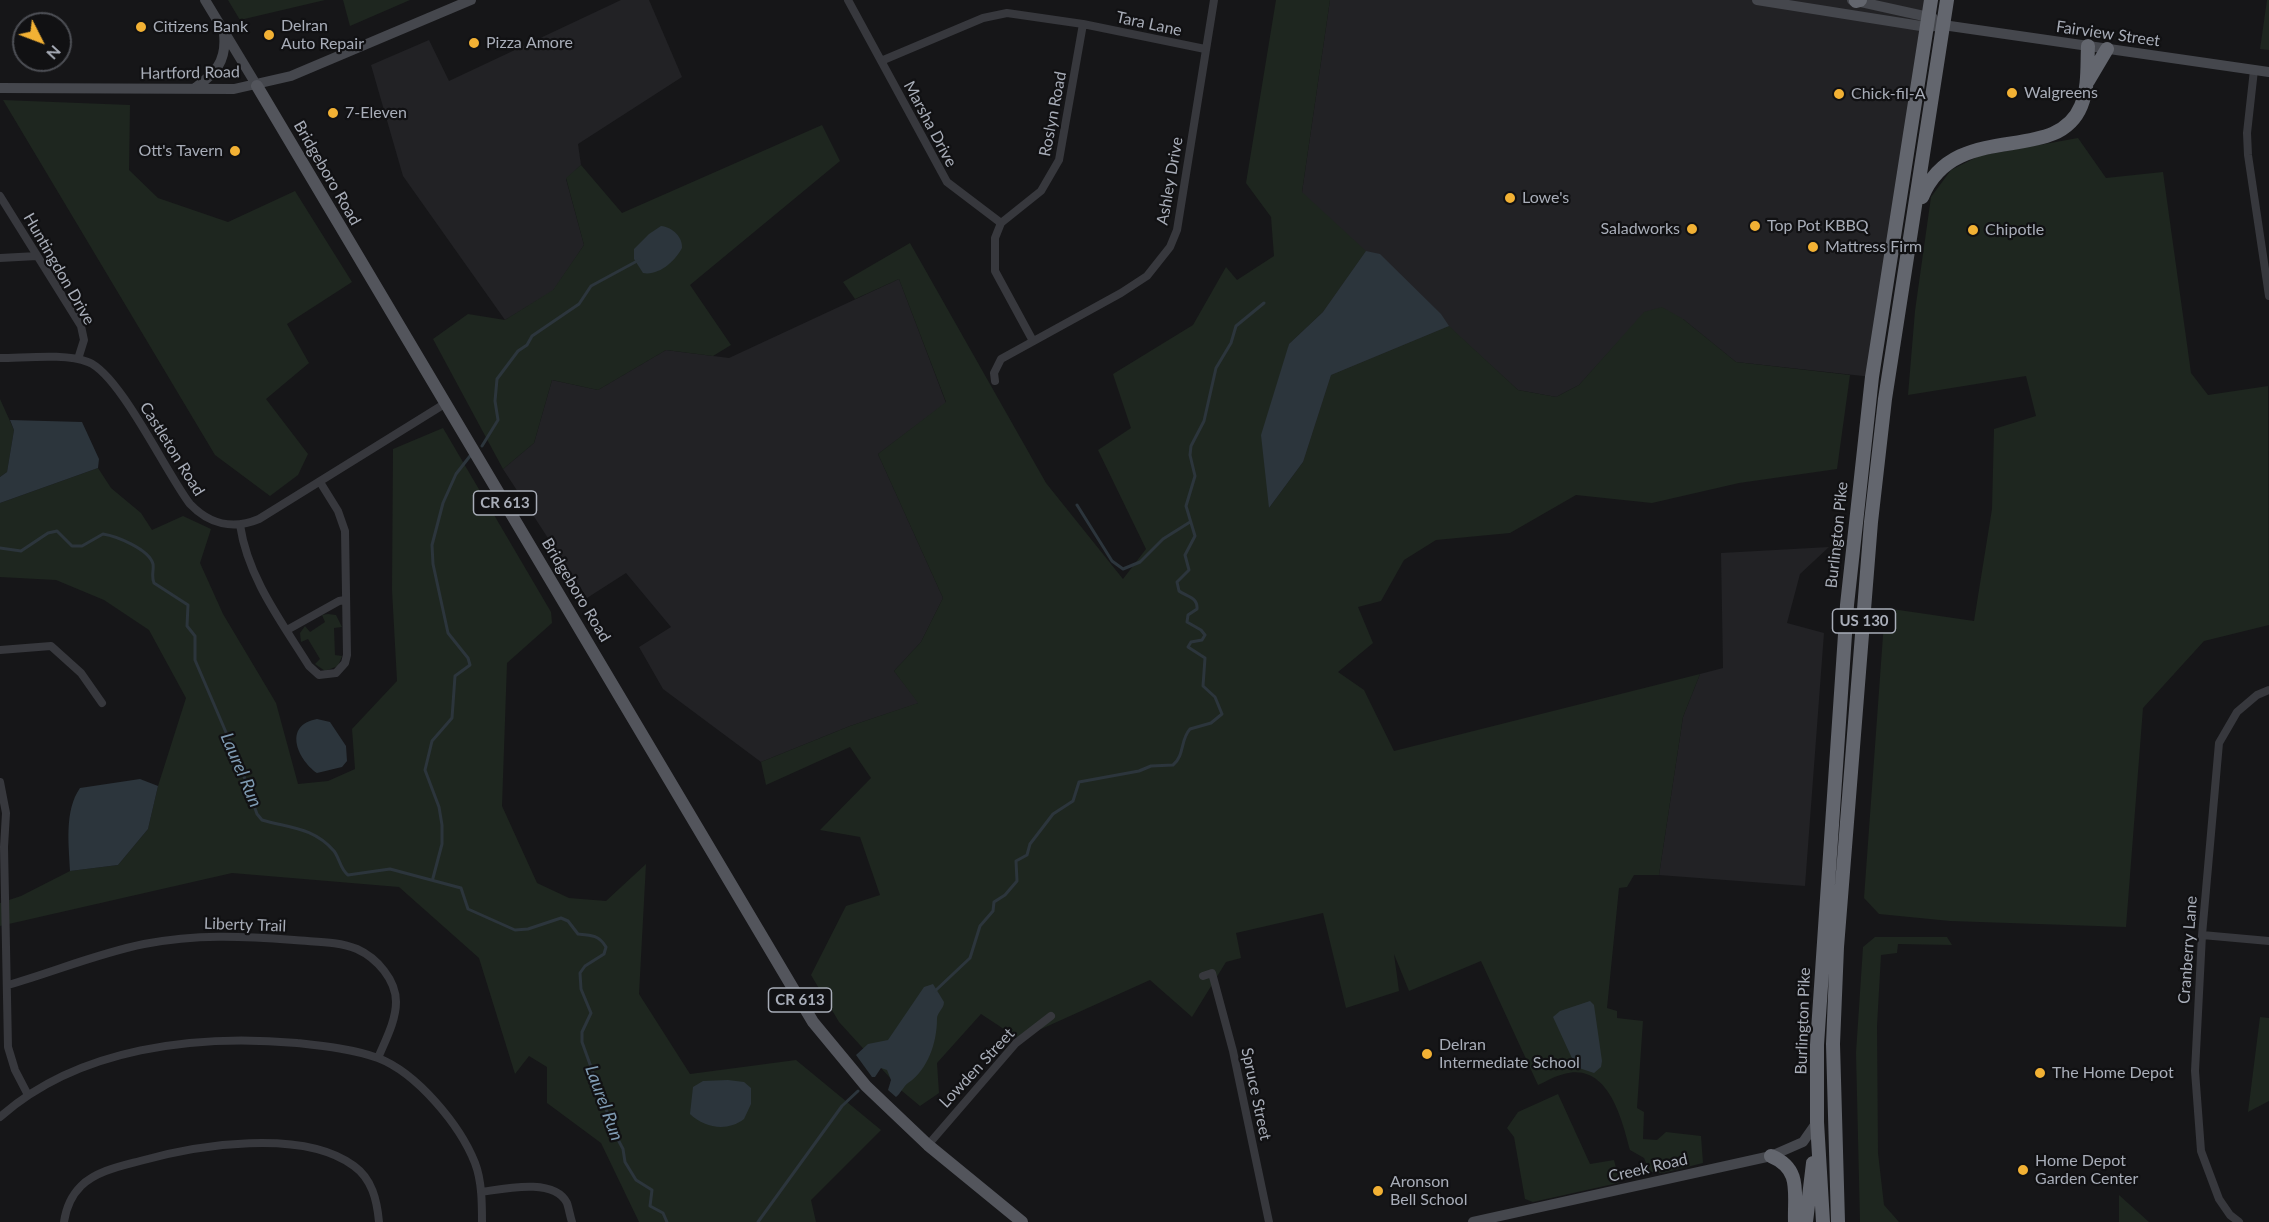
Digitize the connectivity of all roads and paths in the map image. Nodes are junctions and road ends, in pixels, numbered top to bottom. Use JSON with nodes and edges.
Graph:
{"nodes":[{"id":1,"x":205,"y":0,"type":"edge"},
{"id":2,"x":471,"y":0,"type":"edge"},
{"id":3,"x":848,"y":0,"type":"edge"},
{"id":4,"x":1214,"y":0,"type":"edge"},
{"id":5,"x":1757,"y":0,"type":"edge"},
{"id":6,"x":1851,"y":0,"type":"edge"},
{"id":7,"x":1858,"y":0,"type":"edge"},
{"id":8,"x":1931,"y":0,"type":"edge"},
{"id":9,"x":1947,"y":0,"type":"edge"},
{"id":10,"x":1928,"y":22,"type":"junction"},
{"id":11,"x":1083,"y":24,"type":"junction"},
{"id":12,"x":1943,"y":25,"type":"junction"},
{"id":13,"x":224,"y":32,"type":"junction"},
{"id":14,"x":2088,"y":46,"type":"junction"},
{"id":15,"x":1205,"y":49,"type":"junction"},
{"id":16,"x":2107,"y":49,"type":"junction"},
{"id":17,"x":881,"y":61,"type":"junction"},
{"id":18,"x":2254,"y":70,"type":"junction"},
{"id":19,"x":2269,"y":72,"type":"edge"},
{"id":20,"x":2088,"y":81,"type":"junction"},
{"id":21,"x":257,"y":86,"type":"junction"},
{"id":22,"x":0,"y":88,"type":"edge"},
{"id":23,"x":193,"y":89,"type":"junction"},
{"id":24,"x":0,"y":196,"type":"edge"},
{"id":25,"x":1913,"y":218,"type":"junction"},
{"id":26,"x":1001,"y":222,"type":"junction"},
{"id":27,"x":37,"y":256,"type":"junction"},
{"id":28,"x":0,"y":258,"type":"edge"},
{"id":29,"x":2269,"y":296,"type":"edge"},
{"id":30,"x":1033,"y":341,"type":"junction"},
{"id":31,"x":0,"y":358,"type":"edge"},
{"id":32,"x":78,"y":359,"type":"junction"},
{"id":33,"x":995,"y":381,"type":"dead end"},
{"id":34,"x":446,"y":404,"type":"junction"},
{"id":35,"x":320,"y":483,"type":"junction"},
{"id":36,"x":240,"y":525,"type":"junction"},
{"id":37,"x":345,"y":600,"type":"junction"},
{"id":38,"x":287,"y":630,"type":"junction"},
{"id":39,"x":0,"y":650,"type":"edge"},
{"id":40,"x":2269,"y":690,"type":"edge"},
{"id":41,"x":102,"y":703,"type":"dead end"},
{"id":42,"x":0,"y":782,"type":"edge"},
{"id":43,"x":2,"y":847,"type":"edge"},
{"id":44,"x":2202,"y":935,"type":"junction"},
{"id":45,"x":2269,"y":941,"type":"edge"},
{"id":46,"x":1207,"y":975,"type":"dead end"},
{"id":47,"x":8,"y":985,"type":"junction"},
{"id":48,"x":1052,"y":1016,"type":"dead end"},
{"id":49,"x":378,"y":1058,"type":"junction"},
{"id":50,"x":28,"y":1095,"type":"junction"},
{"id":51,"x":0,"y":1117,"type":"edge"},
{"id":52,"x":1817,"y":1122,"type":"junction"},
{"id":53,"x":928,"y":1145,"type":"junction"},
{"id":54,"x":1771,"y":1156,"type":"junction"},
{"id":55,"x":481,"y":1192,"type":"junction"},
{"id":56,"x":64,"y":1222,"type":"edge"},
{"id":57,"x":379,"y":1222,"type":"edge"},
{"id":58,"x":482,"y":1222,"type":"edge"},
{"id":59,"x":572,"y":1222,"type":"edge"},
{"id":60,"x":1022,"y":1222,"type":"edge"},
{"id":61,"x":1269,"y":1222,"type":"edge"},
{"id":62,"x":1473,"y":1222,"type":"edge"},
{"id":63,"x":1795,"y":1222,"type":"edge"},
{"id":64,"x":1806,"y":1222,"type":"edge"},
{"id":65,"x":1823,"y":1222,"type":"edge"},
{"id":66,"x":1840,"y":1222,"type":"edge"},
{"id":67,"x":2240,"y":1222,"type":"edge"}],
"edges":[{"from":1,"to":13,"type":"street","name":"Bridgeboro Road","number":"CR 613"},
{"from":2,"to":21,"type":"street","name":"Hartford Road"},
{"from":3,"to":17,"type":"street","name":"Marsha Drive"},
{"from":4,"to":15,"type":"street","name":"Ashley Drive"},
{"from":5,"to":10,"type":"street"},
{"from":6,"to":7,"type":"street"},
{"from":7,"to":10,"type":"street"},
{"from":8,"to":10,"type":"highway","name":"Burlington Pike","number":"US 130"},
{"from":9,"to":12,"type":"highway","name":"Burlington Pike","number":"US 130"},
{"from":10,"to":12,"type":"street","name":"Fairview Street"},
{"from":10,"to":52,"type":"highway","name":"Burlington Pike","number":"US 130"},
{"from":11,"to":15,"type":"street","name":"Tara Lane"},
{"from":11,"to":17,"type":"street","name":"Tara Lane"},
{"from":11,"to":26,"type":"street","name":"Roslyn Road"},
{"from":12,"to":14,"type":"street","name":"Fairview Street"},
{"from":12,"to":25,"type":"highway","name":"Burlington Pike","number":"US 130"},
{"from":13,"to":21,"type":"street","name":"Bridgeboro Road","number":"CR 613"},
{"from":13,"to":23,"type":"street"},
{"from":14,"to":16,"type":"street","name":"Fairview Street"},
{"from":14,"to":20,"type":"highway"},
{"from":15,"to":30,"type":"street","name":"Ashley Drive"},
{"from":16,"to":18,"type":"street","name":"Fairview Street"},
{"from":16,"to":20,"type":"highway"},
{"from":17,"to":26,"type":"street","name":"Marsha Drive"},
{"from":18,"to":19,"type":"street","name":"Fairview Street"},
{"from":18,"to":29,"type":"street"},
{"from":20,"to":25,"type":"highway"},
{"from":21,"to":23,"type":"street","name":"Hartford Road"},
{"from":21,"to":34,"type":"main road","name":"Bridgeboro Road","number":"CR 613"},
{"from":22,"to":23,"type":"street","name":"Hartford Road"},
{"from":24,"to":27,"type":"street","name":"Huntingdon Drive"},
{"from":25,"to":66,"type":"highway","name":"Burlington Pike","number":"US 130"},
{"from":26,"to":30,"type":"street"},
{"from":27,"to":28,"type":"street"},
{"from":27,"to":32,"type":"street","name":"Huntingdon Drive"},
{"from":30,"to":33,"type":"street","name":"Ashley Drive"},
{"from":31,"to":32,"type":"street"},
{"from":32,"to":36,"type":"street","name":"Castleton Road"},
{"from":34,"to":35,"type":"street"},
{"from":34,"to":53,"type":"main road","name":"Bridgeboro Road","number":"CR 613"},
{"from":35,"to":36,"type":"street"},
{"from":35,"to":37,"type":"street"},
{"from":36,"to":38,"type":"street"},
{"from":37,"to":38,"type":"street"},
{"from":37,"to":38,"type":"street"},
{"from":39,"to":41,"type":"street"},
{"from":40,"to":44,"type":"street","name":"Cranberry Lane"},
{"from":42,"to":43,"type":"street"},
{"from":43,"to":47,"type":"street"},
{"from":44,"to":45,"type":"street"},
{"from":44,"to":67,"type":"street","name":"Cranberry Lane"},
{"from":46,"to":61,"type":"street","name":"Spruce Street"},
{"from":47,"to":49,"type":"street","name":"Liberty Trail"},
{"from":47,"to":50,"type":"street"},
{"from":48,"to":53,"type":"street","name":"Lowden Street"},
{"from":49,"to":50,"type":"street"},
{"from":49,"to":55,"type":"street"},
{"from":50,"to":51,"type":"street"},
{"from":52,"to":54,"type":"street","name":"Creek Road"},
{"from":52,"to":64,"type":"highway"},
{"from":52,"to":65,"type":"highway","name":"Burlington Pike","number":"US 130"},
{"from":53,"to":60,"type":"main road","number":"CR 613"},
{"from":54,"to":62,"type":"street","name":"Creek Road"},
{"from":54,"to":63,"type":"highway"},
{"from":55,"to":58,"type":"street"},
{"from":55,"to":59,"type":"street"},
{"from":56,"to":57,"type":"street"}]}
